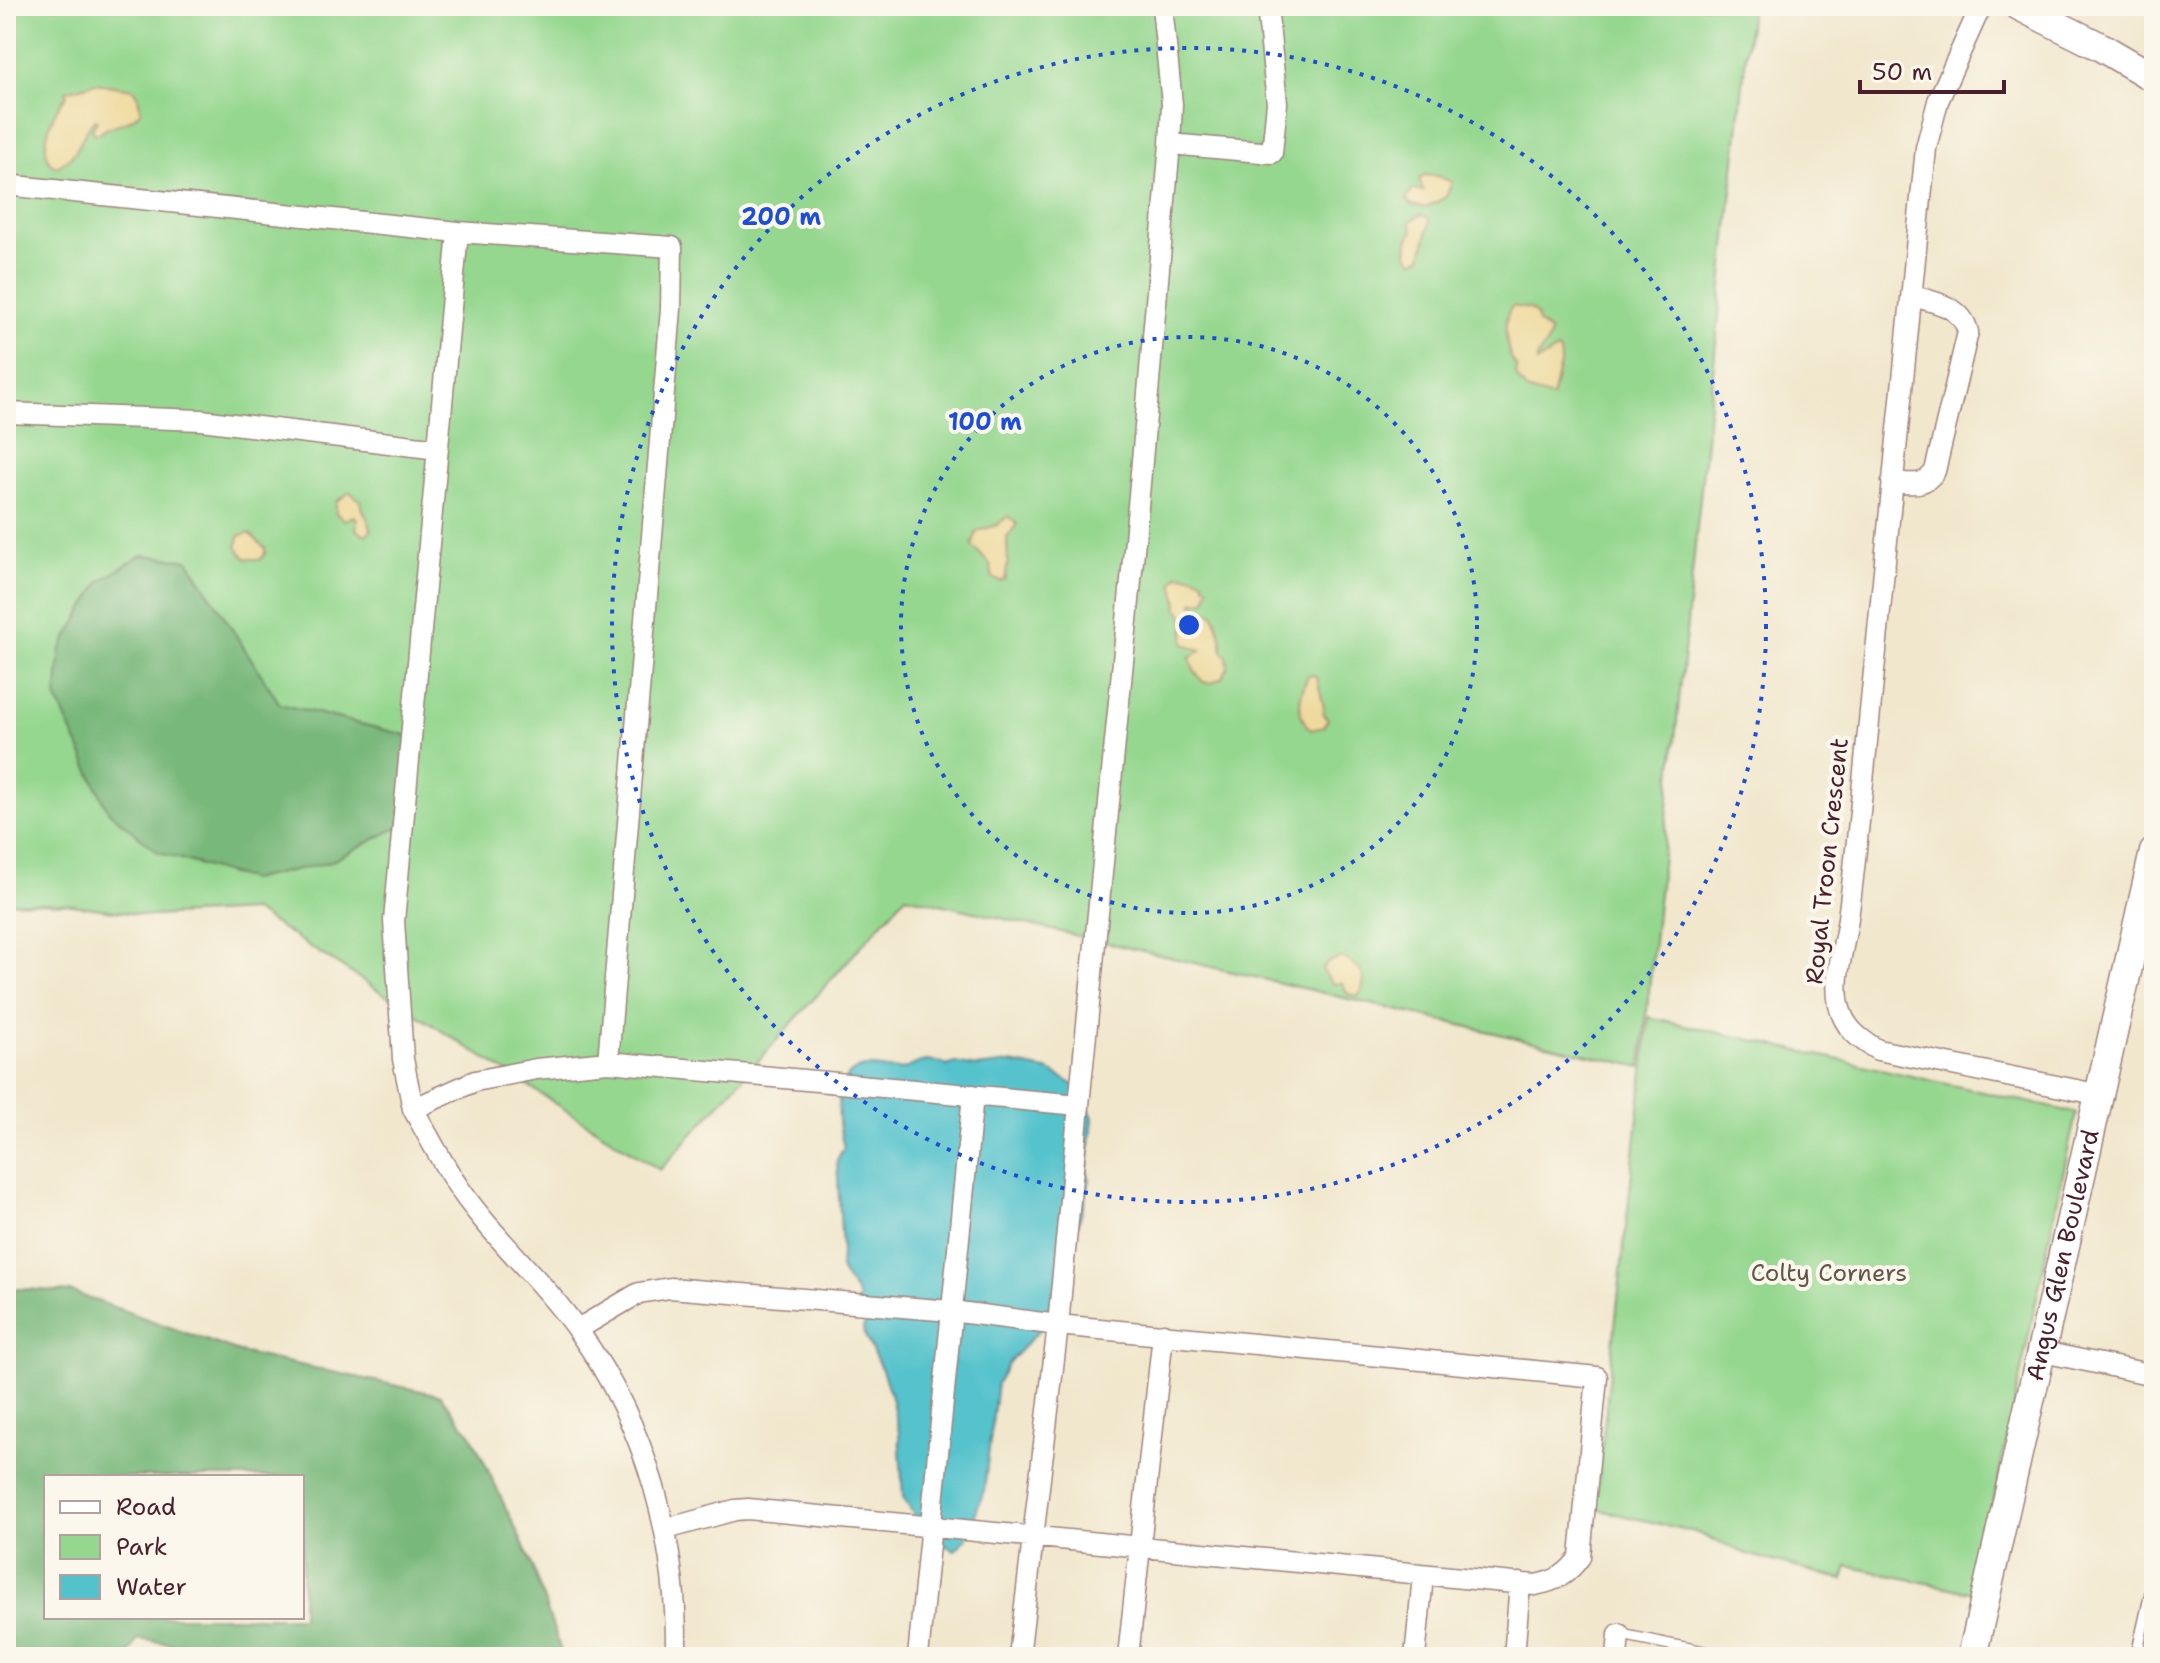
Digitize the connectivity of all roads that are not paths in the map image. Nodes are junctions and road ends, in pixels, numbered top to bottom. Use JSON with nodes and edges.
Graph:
{"nodes":[{"id":1,"x":1162,"y":6,"type":"edge"},
{"id":2,"x":1267,"y":6,"type":"edge"},
{"id":3,"x":1981,"y":6,"type":"edge"},
{"id":4,"x":2019,"y":6,"type":"edge"},
{"id":5,"x":2154,"y":78,"type":"edge"},
{"id":6,"x":1170,"y":144,"type":"junction"},
{"id":7,"x":6,"y":185,"type":"edge"},
{"id":8,"x":458,"y":232,"type":"junction"},
{"id":9,"x":1912,"y":296,"type":"junction"},
{"id":10,"x":6,"y":413,"type":"edge"},
{"id":11,"x":438,"y":449,"type":"junction"},
{"id":12,"x":1892,"y":482,"type":"junction"},
{"id":13,"x":2154,"y":852,"type":"edge"},
{"id":14,"x":608,"y":1062,"type":"junction"},
{"id":15,"x":973,"y":1095,"type":"junction"},
{"id":16,"x":2101,"y":1095,"type":"junction"},
{"id":17,"x":1079,"y":1105,"type":"junction"},
{"id":18,"x":413,"y":1109,"type":"junction"},
{"id":19,"x":951,"y":1311,"type":"junction"},
{"id":20,"x":1058,"y":1325,"type":"junction"},
{"id":21,"x":578,"y":1329,"type":"junction"},
{"id":22,"x":1163,"y":1334,"type":"junction"},
{"id":23,"x":2043,"y":1352,"type":"junction"},
{"id":24,"x":2154,"y":1375,"type":"edge"},
{"id":25,"x":930,"y":1526,"type":"junction"},
{"id":26,"x":666,"y":1529,"type":"junction"},
{"id":27,"x":1033,"y":1536,"type":"junction"},
{"id":28,"x":1141,"y":1547,"type":"junction"},
{"id":29,"x":1423,"y":1576,"type":"junction"},
{"id":30,"x":2154,"y":1577,"type":"edge"},
{"id":31,"x":1520,"y":1583,"type":"junction"},
{"id":32,"x":1619,"y":1634,"type":"joint"},
{"id":33,"x":676,"y":1657,"type":"edge"},
{"id":34,"x":918,"y":1657,"type":"edge"},
{"id":35,"x":1019,"y":1657,"type":"edge"},
{"id":36,"x":1128,"y":1657,"type":"edge"},
{"id":37,"x":1415,"y":1657,"type":"edge"},
{"id":38,"x":1514,"y":1657,"type":"edge"},
{"id":39,"x":1617,"y":1657,"type":"edge"},
{"id":40,"x":1731,"y":1657,"type":"edge"},
{"id":41,"x":1972,"y":1657,"type":"edge"},
{"id":42,"x":2136,"y":1657,"type":"edge"}],
"edges":[{"from":1,"to":6,"type":"street"},
{"from":2,"to":6,"type":"street"},
{"from":3,"to":9,"type":"street","name":"Royal Troon Crescent"},
{"from":4,"to":5,"type":"street"},
{"from":6,"to":17,"type":"street"},
{"from":7,"to":8,"type":"street"},
{"from":8,"to":11,"type":"street"},
{"from":8,"to":14,"type":"street"},
{"from":9,"to":12,"type":"street","name":"Royal Troon Crescent"},
{"from":9,"to":12,"type":"street"},
{"from":10,"to":11,"type":"street"},
{"from":11,"to":18,"type":"street"},
{"from":12,"to":16,"type":"street","name":"Royal Troon Crescent"},
{"from":13,"to":16,"type":"street","name":"Angus Glen Boulevard"},
{"from":14,"to":15,"type":"street"},
{"from":14,"to":18,"type":"street"},
{"from":15,"to":17,"type":"street"},
{"from":15,"to":19,"type":"street"},
{"from":16,"to":23,"type":"street","name":"Angus Glen Boulevard"},
{"from":17,"to":20,"type":"street"},
{"from":18,"to":21,"type":"street"},
{"from":19,"to":20,"type":"street"},
{"from":19,"to":21,"type":"street"},
{"from":19,"to":25,"type":"street"},
{"from":20,"to":22,"type":"street"},
{"from":20,"to":27,"type":"street"},
{"from":21,"to":26,"type":"street"},
{"from":22,"to":28,"type":"street"},
{"from":22,"to":31,"type":"street"},
{"from":23,"to":24,"type":"street"},
{"from":23,"to":41,"type":"street","name":"Angus Glen Boulevard"},
{"from":25,"to":26,"type":"street"},
{"from":25,"to":27,"type":"street"},
{"from":25,"to":34,"type":"street"},
{"from":26,"to":33,"type":"street"},
{"from":27,"to":28,"type":"street"},
{"from":27,"to":35,"type":"street"},
{"from":28,"to":29,"type":"street"},
{"from":28,"to":36,"type":"street"},
{"from":29,"to":31,"type":"street"},
{"from":29,"to":37,"type":"street"},
{"from":30,"to":42,"type":"lane"},
{"from":31,"to":38,"type":"street"},
{"from":32,"to":39,"type":"street"},
{"from":32,"to":40,"type":"lane"}]}
